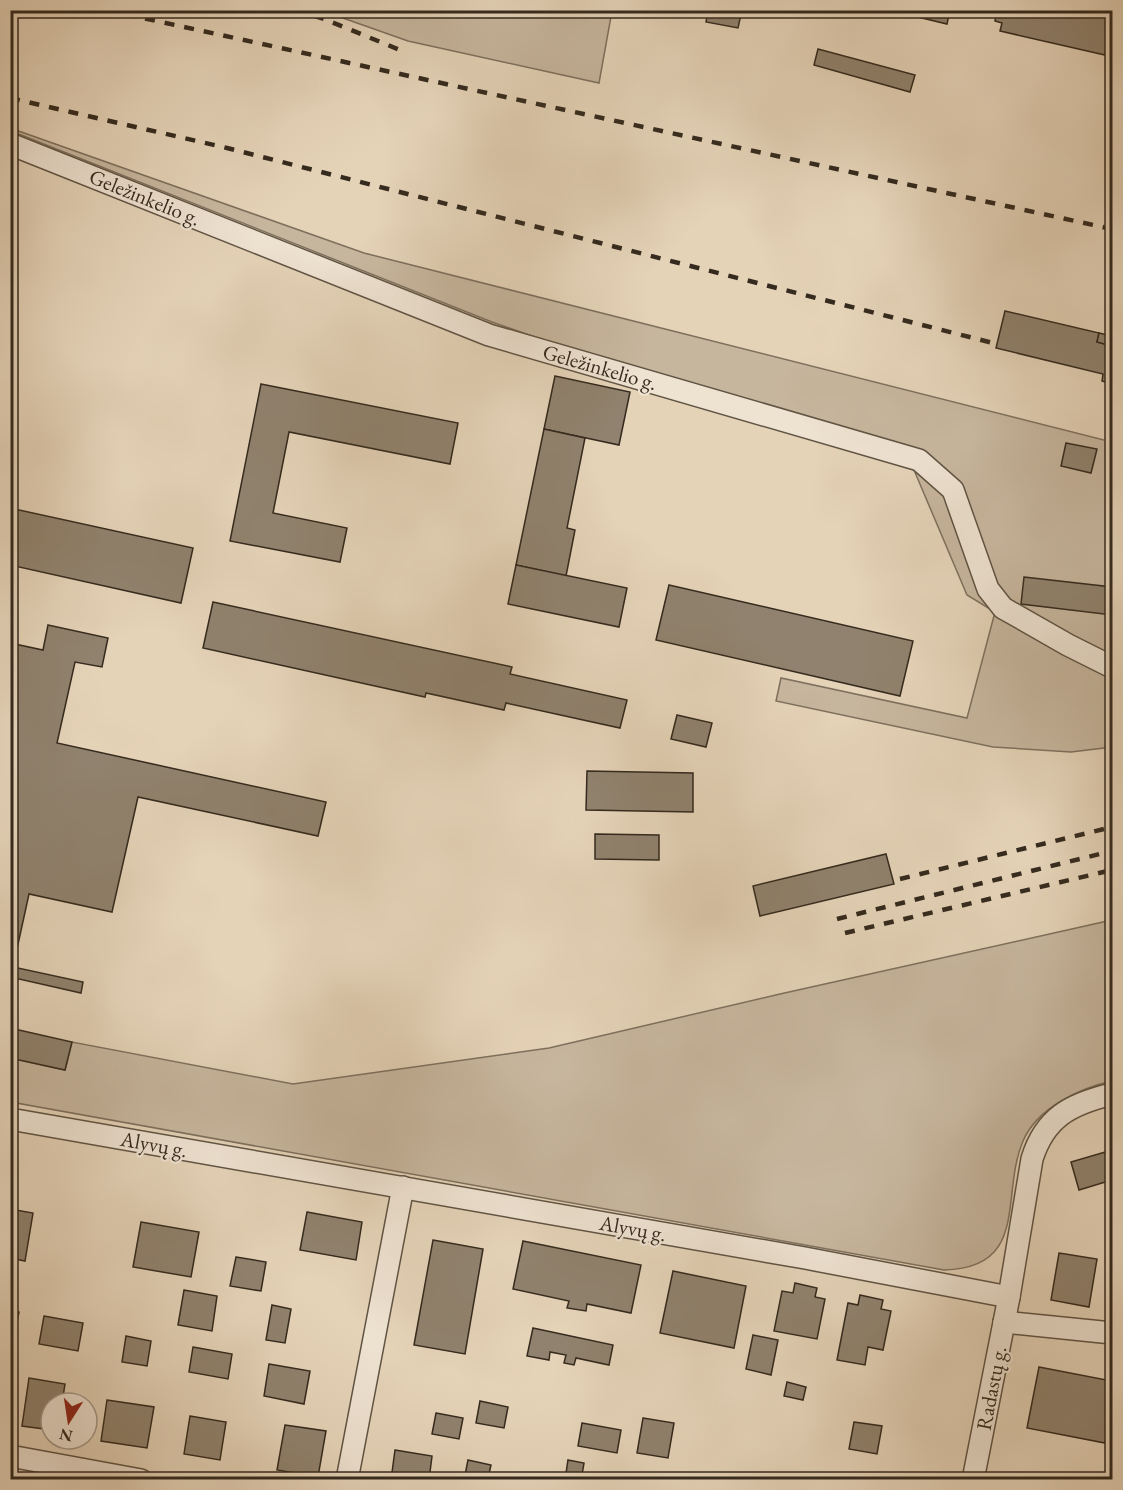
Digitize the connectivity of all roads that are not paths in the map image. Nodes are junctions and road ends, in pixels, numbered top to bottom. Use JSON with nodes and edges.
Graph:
{"nodes":[{"id":1,"x":10,"y":144,"type":"edge"},
{"id":2,"x":1113,"y":667,"type":"edge"},
{"id":3,"x":1113,"y":1094,"type":"edge"},
{"id":4,"x":10,"y":1119,"type":"edge"},
{"id":5,"x":402,"y":1187,"type":"junction"},
{"id":6,"x":1009,"y":1297,"type":"junction"},
{"id":7,"x":1004,"y":1322,"type":"junction"},
{"id":8,"x":1113,"y":1333,"type":"edge"},
{"id":9,"x":10,"y":1456,"type":"edge"},
{"id":10,"x":141,"y":1479,"type":"edge"},
{"id":11,"x":347,"y":1479,"type":"edge"},
{"id":12,"x":973,"y":1479,"type":"edge"}],
"edges":[{"from":1,"to":2,"type":"street","name":"Geležinkelio g."},
{"from":3,"to":6,"type":"street"},
{"from":4,"to":5,"type":"street","name":"Alyvų g."},
{"from":5,"to":6,"type":"street","name":"Alyvų g."},
{"from":5,"to":11,"type":"street"},
{"from":6,"to":7,"type":"street","name":"Radastų g."},
{"from":7,"to":8,"type":"street"},
{"from":7,"to":12,"type":"street","name":"Radastų g."},
{"from":9,"to":10,"type":"street"}]}
